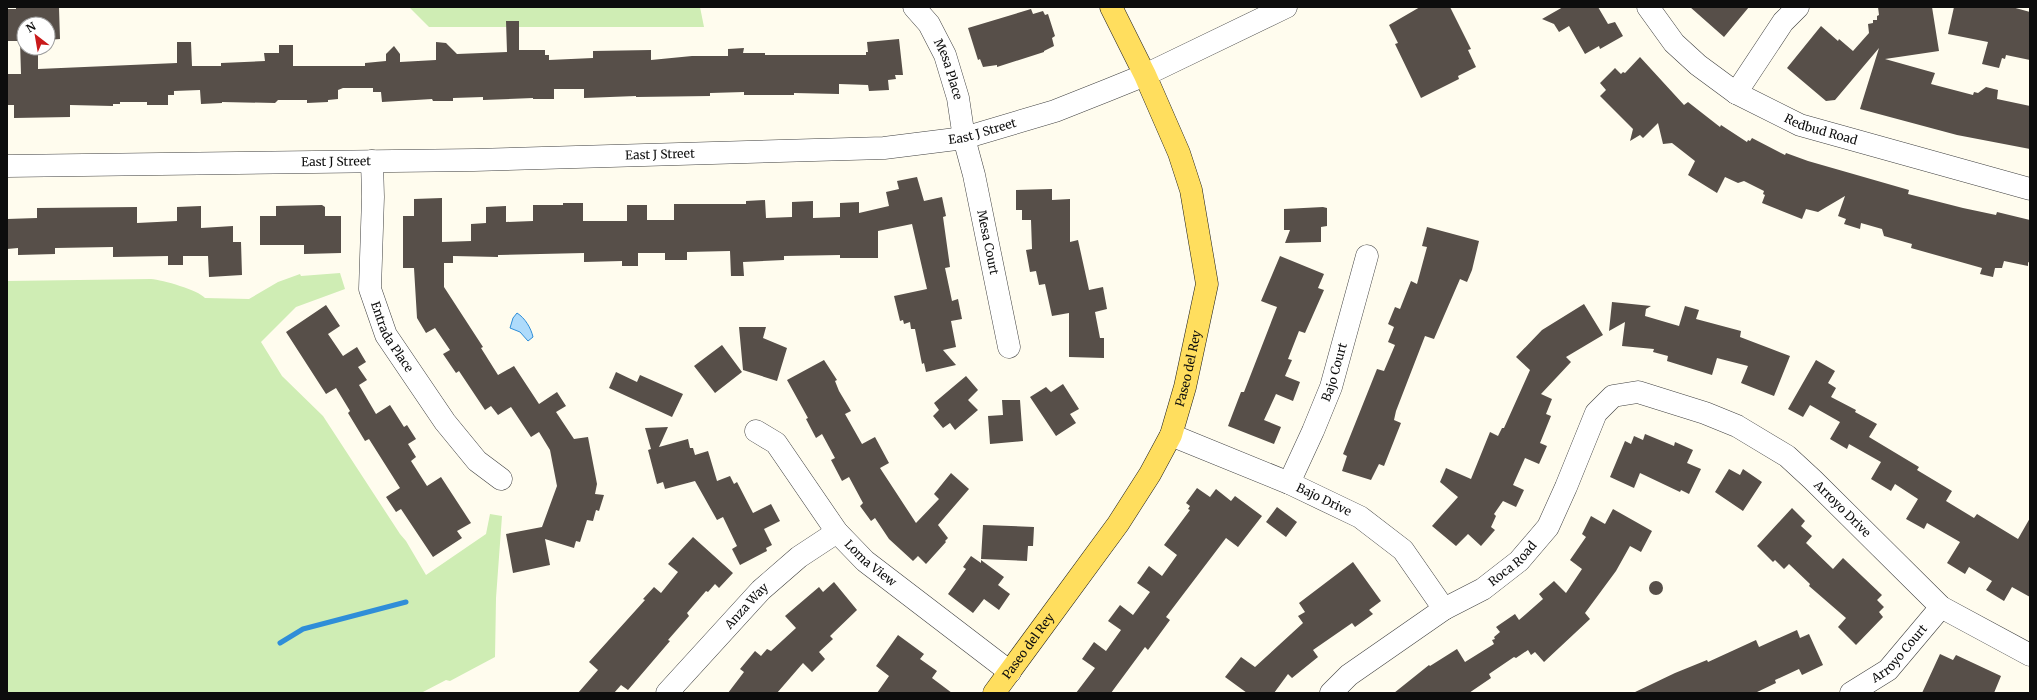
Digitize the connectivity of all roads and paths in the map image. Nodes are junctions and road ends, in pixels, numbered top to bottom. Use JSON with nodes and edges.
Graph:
{"nodes":[{"id":1,"x":914,"y":7,"type":"edge"},
{"id":2,"x":1111,"y":7,"type":"edge"},
{"id":3,"x":1286,"y":7,"type":"edge"},
{"id":4,"x":1648,"y":7,"type":"edge"},
{"id":5,"x":1798,"y":7,"type":"edge"},
{"id":6,"x":1145,"y":75,"type":"junction"},
{"id":7,"x":1736,"y":93,"type":"junction"},
{"id":8,"x":964,"y":138,"type":"junction"},
{"id":9,"x":372,"y":161,"type":"junction"},
{"id":10,"x":7,"y":166,"type":"edge"},
{"id":11,"x":2030,"y":189,"type":"edge"},
{"id":12,"x":1367,"y":256,"type":"dead end"},
{"id":13,"x":1009,"y":346,"type":"dead end"},
{"id":14,"x":1638,"y":392,"type":"joint"},
{"id":15,"x":756,"y":431,"type":"dead end"},
{"id":16,"x":1171,"y":435,"type":"junction"},
{"id":17,"x":501,"y":479,"type":"dead end"},
{"id":18,"x":1289,"y":483,"type":"junction"},
{"id":19,"x":837,"y":532,"type":"junction"},
{"id":20,"x":1941,"y":607,"type":"junction"},
{"id":21,"x":1444,"y":609,"type":"junction"},
{"id":22,"x":2030,"y":655,"type":"edge"},
{"id":23,"x":1010,"y":672,"type":"junction"},
{"id":24,"x":667,"y":693,"type":"edge"},
{"id":25,"x":994,"y":693,"type":"edge"},
{"id":26,"x":1331,"y":693,"type":"edge"},
{"id":27,"x":1851,"y":693,"type":"edge"}],
"edges":[{"from":1,"to":8,"type":"street","name":"Mesa Place"},
{"from":2,"to":6,"type":"main road","name":"Paseo del Rey"},
{"from":3,"to":6,"type":"street","name":"East J Street"},
{"from":4,"to":7,"type":"street","name":"Redbud Road"},
{"from":5,"to":7,"type":"street"},
{"from":6,"to":8,"type":"street","name":"East J Street"},
{"from":6,"to":16,"type":"main road","name":"Paseo del Rey"},
{"from":7,"to":11,"type":"street","name":"Redbud Road"},
{"from":8,"to":9,"type":"street","name":"East J Street"},
{"from":8,"to":13,"type":"street","name":"Mesa Court"},
{"from":9,"to":10,"type":"street","name":"East J Street"},
{"from":9,"to":17,"type":"street","name":"Entrada Place"},
{"from":12,"to":18,"type":"street","name":"Bajo Court"},
{"from":14,"to":20,"type":"street","name":"Arroyo Drive"},
{"from":14,"to":21,"type":"street","name":"Roca Road"},
{"from":15,"to":19,"type":"street","name":"Loma View"},
{"from":16,"to":18,"type":"street","name":"Bajo Drive"},
{"from":16,"to":23,"type":"main road","name":"Paseo del Rey"},
{"from":18,"to":21,"type":"street","name":"Bajo Drive"},
{"from":19,"to":23,"type":"street","name":"Loma View"},
{"from":19,"to":24,"type":"street","name":"Anza Way"},
{"from":20,"to":22,"type":"street","name":"Arroyo Drive"},
{"from":20,"to":27,"type":"street","name":"Arroyo Court"},
{"from":21,"to":26,"type":"street","name":"Roca Road"},
{"from":23,"to":25,"type":"main road","name":"Paseo del Rey"}]}
